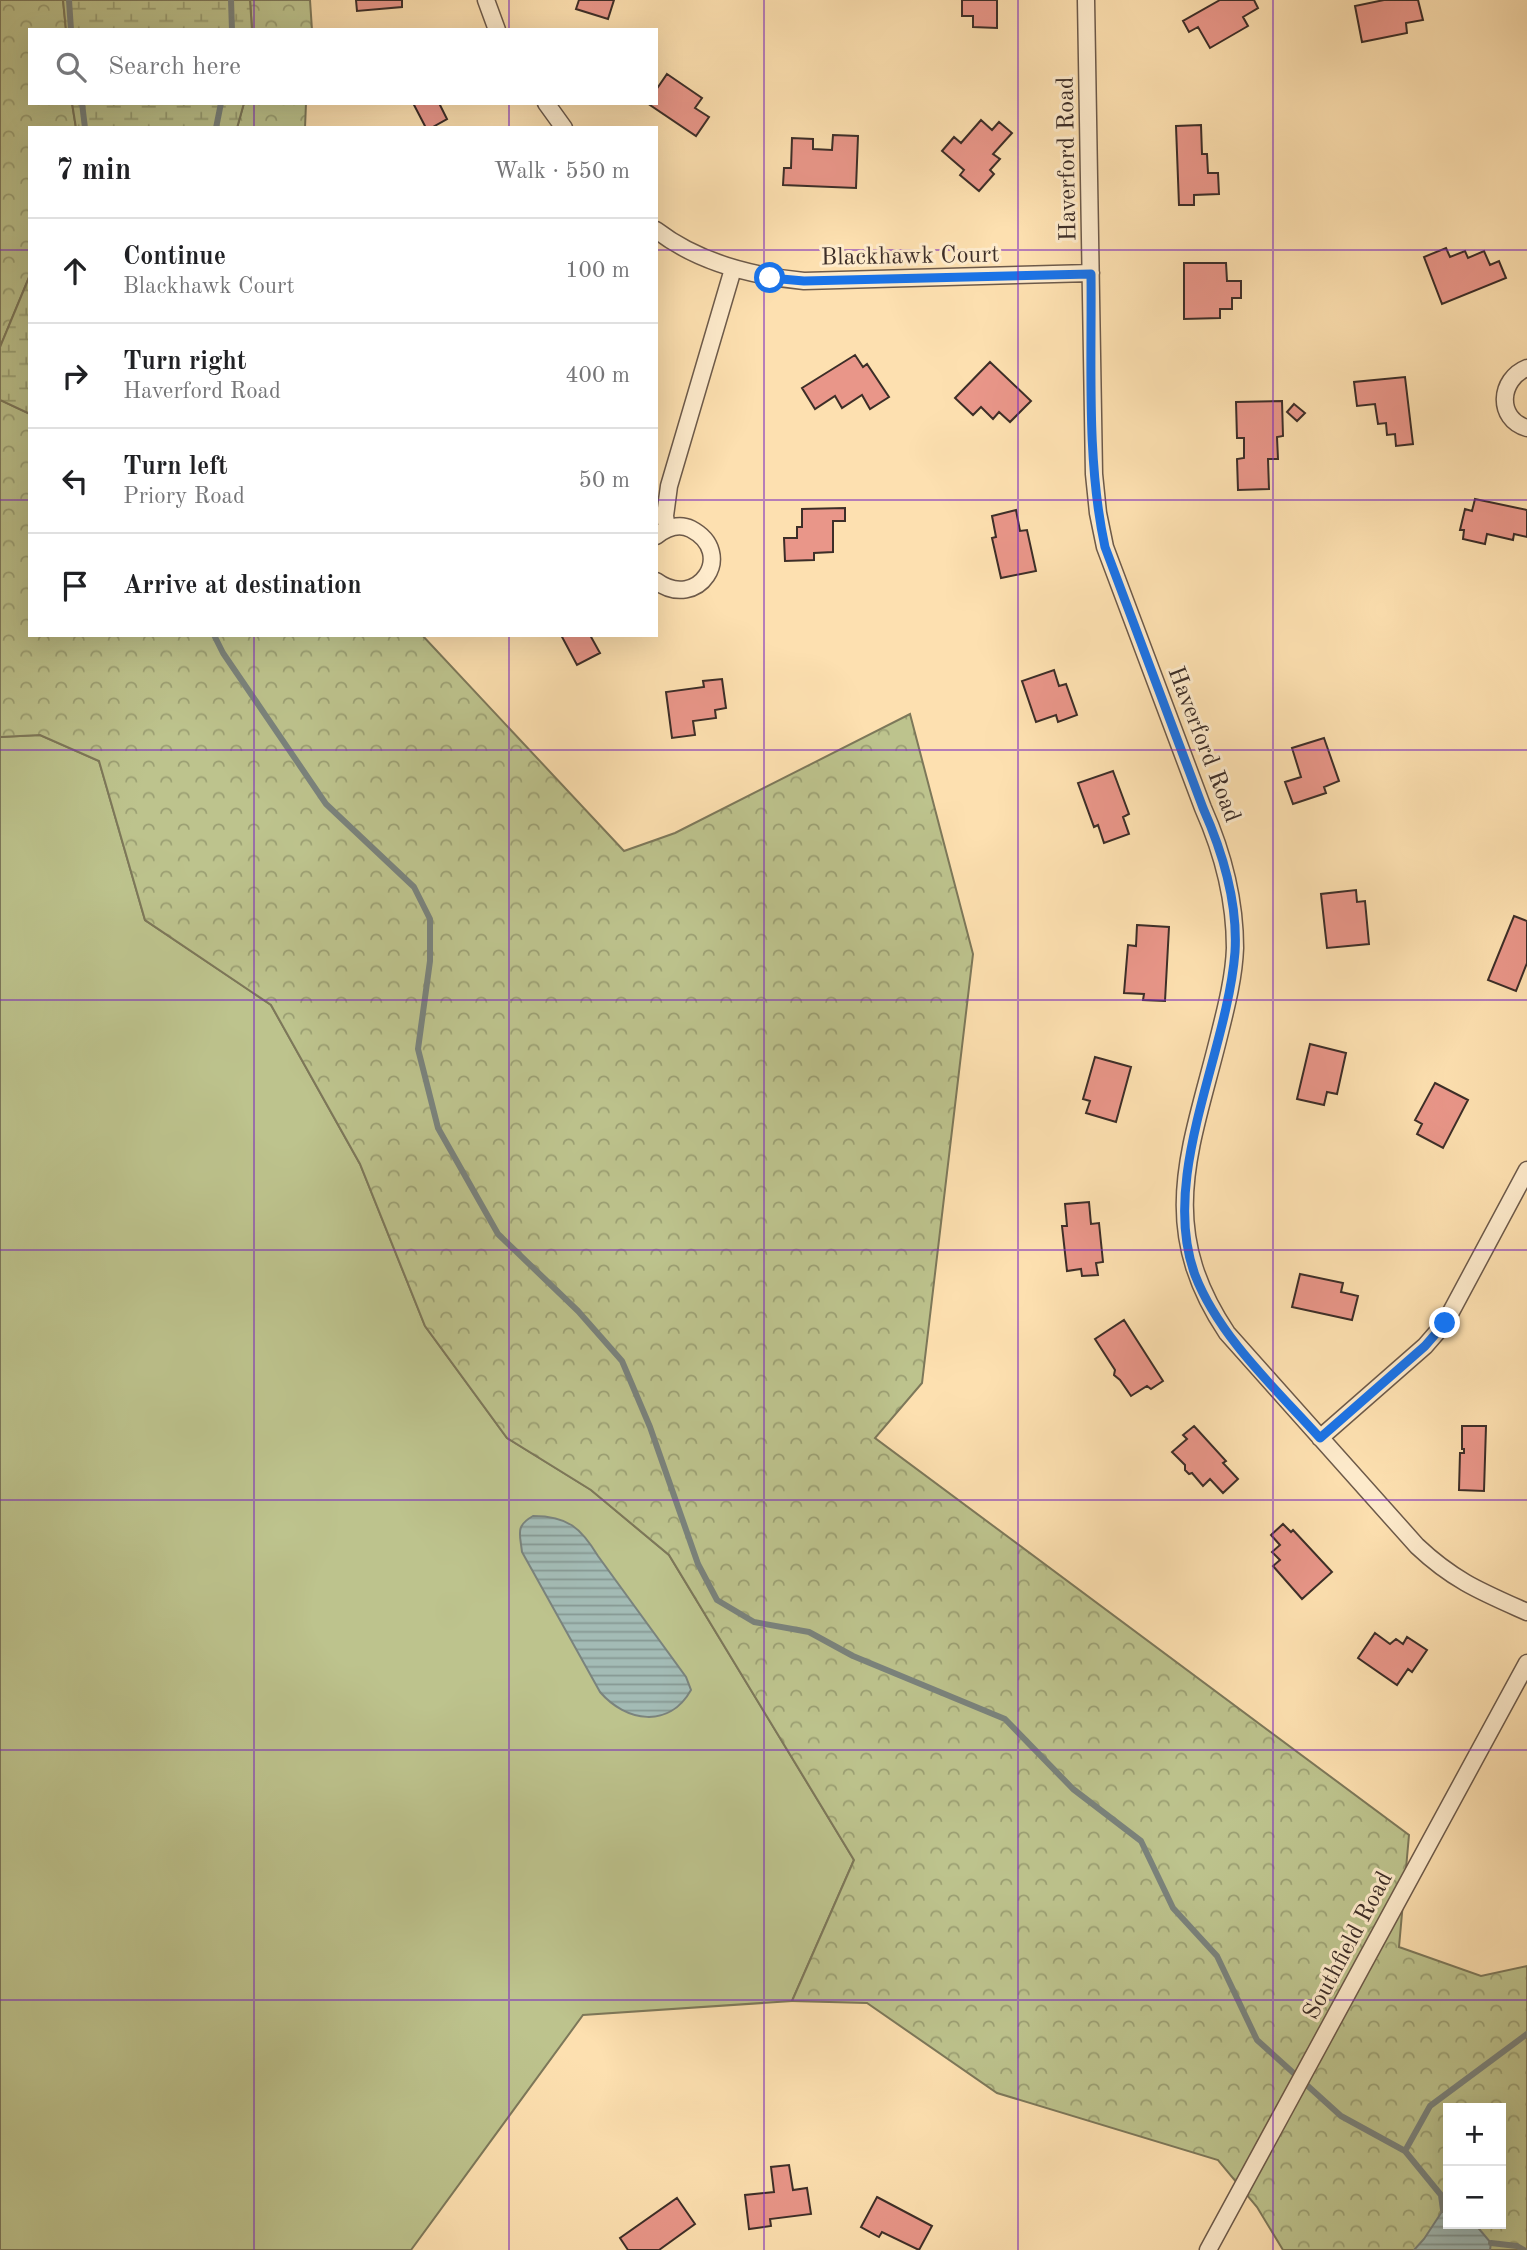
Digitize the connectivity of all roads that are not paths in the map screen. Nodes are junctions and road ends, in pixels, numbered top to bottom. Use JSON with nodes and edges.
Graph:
{"nodes":[{"id":1,"x":486,"y":0,"type":"edge"},
{"id":2,"x":1086,"y":0,"type":"edge"},
{"id":3,"x":496,"y":28,"type":"edge"},
{"id":4,"x":547,"y":105,"type":"edge"},
{"id":5,"x":563,"y":126,"type":"edge"},
{"id":6,"x":658,"y":231,"type":"edge"},
{"id":7,"x":733,"y":269,"type":"junction"},
{"id":8,"x":1091,"y":274,"type":"junction"},
{"id":9,"x":1527,"y":368,"type":"edge"},
{"id":10,"x":1527,"y":428,"type":"edge"},
{"id":11,"x":662,"y":532,"type":"edge"},
{"id":12,"x":658,"y":582,"type":"edge"},
{"id":13,"x":1527,"y":1170,"type":"edge"},
{"id":14,"x":1320,"y":1438,"type":"junction"},
{"id":15,"x":1527,"y":1612,"type":"edge"},
{"id":16,"x":1527,"y":1662,"type":"edge"},
{"id":17,"x":1208,"y":2250,"type":"edge"}],
"edges":[{"from":1,"to":3,"type":"street"},
{"from":2,"to":8,"type":"street","name":"Haverford Road"},
{"from":4,"to":5,"type":"street"},
{"from":6,"to":7,"type":"street","name":"Blackhawk Court"},
{"from":7,"to":8,"type":"street","name":"Blackhawk Court"},
{"from":7,"to":11,"type":"street"},
{"from":8,"to":14,"type":"street","name":"Haverford Road"},
{"from":9,"to":10,"type":"street"},
{"from":11,"to":12,"type":"street"},
{"from":13,"to":14,"type":"street"},
{"from":14,"to":15,"type":"street","name":"Haverford Road"},
{"from":16,"to":17,"type":"street","name":"Southfield Road"}]}
